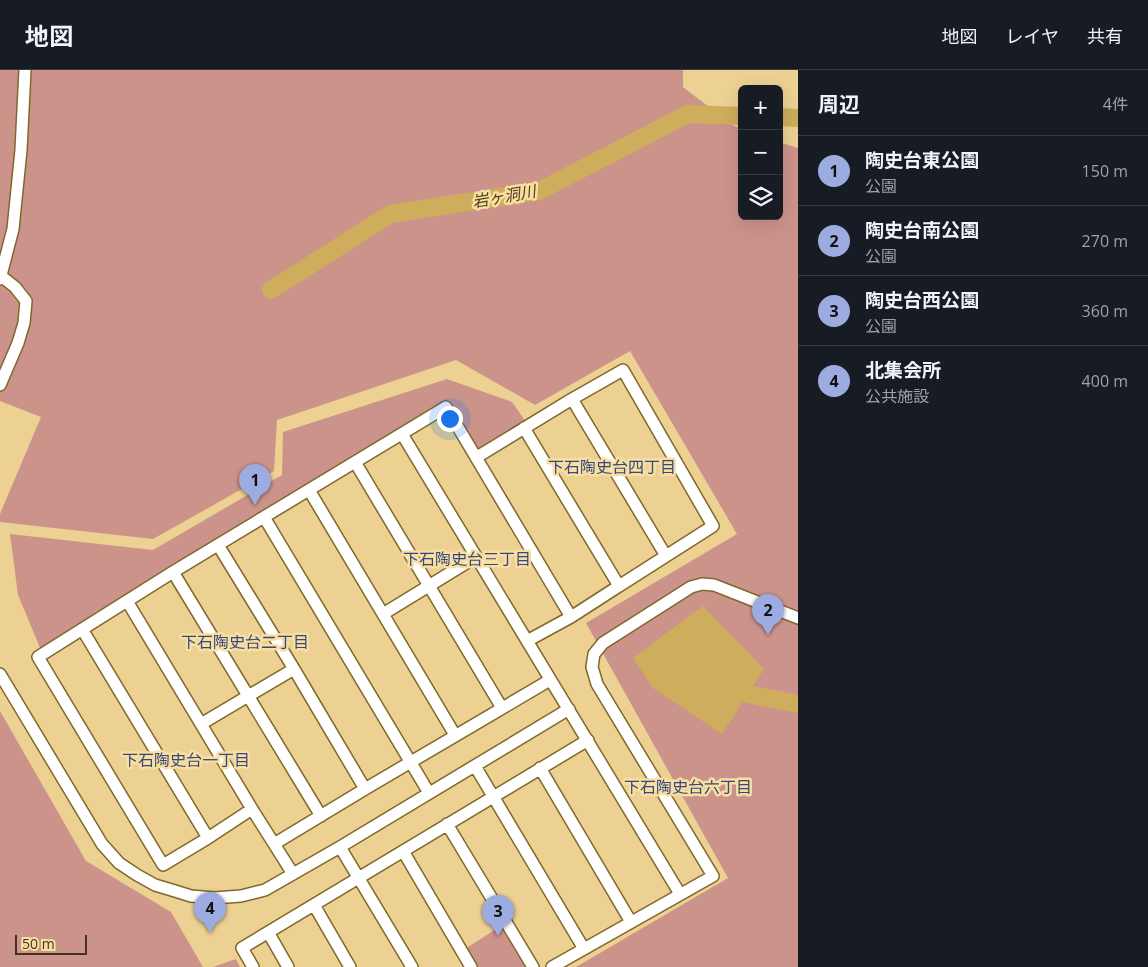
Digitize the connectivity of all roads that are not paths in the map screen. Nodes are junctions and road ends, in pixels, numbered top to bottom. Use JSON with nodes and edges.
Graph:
{"nodes":[{"id":1,"x":26,"y":70,"type":"edge"},
{"id":2,"x":1,"y":278,"type":"edge"},
{"id":3,"x":0,"y":385,"type":"edge"},
{"id":4,"x":572,"y":399,"type":"junction"},
{"id":5,"x":524,"y":428,"type":"junction"},
{"id":6,"x":402,"y":434,"type":"junction"},
{"id":7,"x":476,"y":457,"type":"junction"},
{"id":8,"x":355,"y":462,"type":"junction"},
{"id":9,"x":309,"y":490,"type":"junction"},
{"id":10,"x":264,"y":517,"type":"junction"},
{"id":11,"x":218,"y":545,"type":"junction"},
{"id":12,"x":666,"y":556,"type":"junction"},
{"id":13,"x":476,"y":557,"type":"junction"},
{"id":14,"x":172,"y":572,"type":"junction"},
{"id":15,"x":429,"y":586,"type":"junction"},
{"id":16,"x":619,"y":586,"type":"junction"},
{"id":17,"x":127,"y":601,"type":"junction"},
{"id":18,"x":383,"y":614,"type":"junction"},
{"id":19,"x":571,"y":617,"type":"junction"},
{"id":20,"x":798,"y":618,"type":"edge"},
{"id":21,"x":82,"y":629,"type":"junction"},
{"id":22,"x":527,"y":641,"type":"junction"},
{"id":23,"x":294,"y":669,"type":"junction"},
{"id":24,"x":0,"y":674,"type":"edge"},
{"id":25,"x":550,"y":680,"type":"junction"},
{"id":26,"x":247,"y":696,"type":"junction"},
{"id":27,"x":502,"y":708,"type":"junction"},
{"id":28,"x":569,"y":709,"type":"junction"},
{"id":29,"x":201,"y":724,"type":"junction"},
{"id":30,"x":456,"y":735,"type":"junction"},
{"id":31,"x":588,"y":740,"type":"junction"},
{"id":32,"x":411,"y":762,"type":"junction"},
{"id":33,"x":475,"y":766,"type":"junction"},
{"id":34,"x":540,"y":768,"type":"junction"},
{"id":35,"x":365,"y":789,"type":"junction"},
{"id":36,"x":430,"y":793,"type":"junction"},
{"id":37,"x":494,"y":796,"type":"junction"},
{"id":38,"x":252,"y":810,"type":"junction"},
{"id":39,"x":321,"y":816,"type":"junction"},
{"id":40,"x":447,"y":824,"type":"junction"},
{"id":41,"x":208,"y":838,"type":"junction"},
{"id":42,"x":274,"y":844,"type":"junction"},
{"id":43,"x":340,"y":847,"type":"junction"},
{"id":44,"x":403,"y":851,"type":"junction"},
{"id":45,"x":293,"y":874,"type":"junction"},
{"id":46,"x":358,"y":878,"type":"junction"},
{"id":47,"x":680,"y":894,"type":"junction"},
{"id":48,"x":314,"y":905,"type":"junction"},
{"id":49,"x":631,"y":922,"type":"junction"},
{"id":50,"x":268,"y":932,"type":"junction"},
{"id":51,"x":584,"y":949,"type":"junction"},
{"id":52,"x":253,"y":967,"type":"edge"},
{"id":53,"x":288,"y":967,"type":"edge"},
{"id":54,"x":350,"y":967,"type":"edge"},
{"id":55,"x":412,"y":967,"type":"edge"},
{"id":56,"x":471,"y":967,"type":"edge"},
{"id":57,"x":533,"y":967,"type":"edge"},
{"id":58,"x":552,"y":967,"type":"edge"}],
"edges":[{"from":1,"to":2,"type":"street"},
{"from":2,"to":3,"type":"street"},
{"from":4,"to":5,"type":"street"},
{"from":4,"to":12,"type":"street"},
{"from":4,"to":12,"type":"street"},
{"from":5,"to":7,"type":"street"},
{"from":5,"to":16,"type":"street"},
{"from":6,"to":7,"type":"street"},
{"from":6,"to":8,"type":"street"},
{"from":6,"to":13,"type":"street"},
{"from":7,"to":19,"type":"street"},
{"from":8,"to":9,"type":"street"},
{"from":8,"to":15,"type":"street"},
{"from":9,"to":10,"type":"street"},
{"from":9,"to":18,"type":"street"},
{"from":10,"to":11,"type":"street"},
{"from":10,"to":32,"type":"street"},
{"from":11,"to":14,"type":"street"},
{"from":11,"to":23,"type":"street"},
{"from":12,"to":16,"type":"street"},
{"from":13,"to":15,"type":"street"},
{"from":13,"to":22,"type":"street"},
{"from":14,"to":17,"type":"street"},
{"from":14,"to":26,"type":"street"},
{"from":15,"to":18,"type":"street"},
{"from":15,"to":27,"type":"street"},
{"from":16,"to":19,"type":"street"},
{"from":17,"to":21,"type":"street"},
{"from":17,"to":29,"type":"street"},
{"from":18,"to":30,"type":"street"},
{"from":19,"to":22,"type":"street"},
{"from":20,"to":47,"type":"street"},
{"from":21,"to":41,"type":"street"},
{"from":21,"to":41,"type":"street"},
{"from":22,"to":25,"type":"street"},
{"from":23,"to":26,"type":"street"},
{"from":23,"to":35,"type":"street"},
{"from":24,"to":45,"type":"street"},
{"from":25,"to":27,"type":"street"},
{"from":25,"to":28,"type":"street"},
{"from":26,"to":29,"type":"street"},
{"from":26,"to":39,"type":"street"},
{"from":27,"to":30,"type":"street"},
{"from":28,"to":31,"type":"street"},
{"from":28,"to":33,"type":"street"},
{"from":29,"to":38,"type":"street"},
{"from":30,"to":32,"type":"street"},
{"from":31,"to":34,"type":"street"},
{"from":31,"to":47,"type":"street"},
{"from":32,"to":35,"type":"street"},
{"from":32,"to":36,"type":"street"},
{"from":33,"to":36,"type":"street"},
{"from":33,"to":37,"type":"street"},
{"from":34,"to":37,"type":"street"},
{"from":34,"to":49,"type":"street"},
{"from":35,"to":39,"type":"street"},
{"from":36,"to":43,"type":"street"},
{"from":37,"to":40,"type":"street"},
{"from":37,"to":51,"type":"street"},
{"from":38,"to":41,"type":"street"},
{"from":38,"to":42,"type":"street"},
{"from":39,"to":42,"type":"street"},
{"from":40,"to":44,"type":"street"},
{"from":40,"to":57,"type":"street"},
{"from":42,"to":45,"type":"street"},
{"from":43,"to":45,"type":"street"},
{"from":43,"to":46,"type":"street"},
{"from":44,"to":46,"type":"street"},
{"from":44,"to":56,"type":"street"},
{"from":46,"to":48,"type":"street"},
{"from":46,"to":55,"type":"street"},
{"from":47,"to":49,"type":"street"},
{"from":48,"to":50,"type":"street"},
{"from":48,"to":54,"type":"street"},
{"from":49,"to":51,"type":"street"},
{"from":50,"to":52,"type":"street"},
{"from":50,"to":53,"type":"street"},
{"from":51,"to":58,"type":"street"}]}
